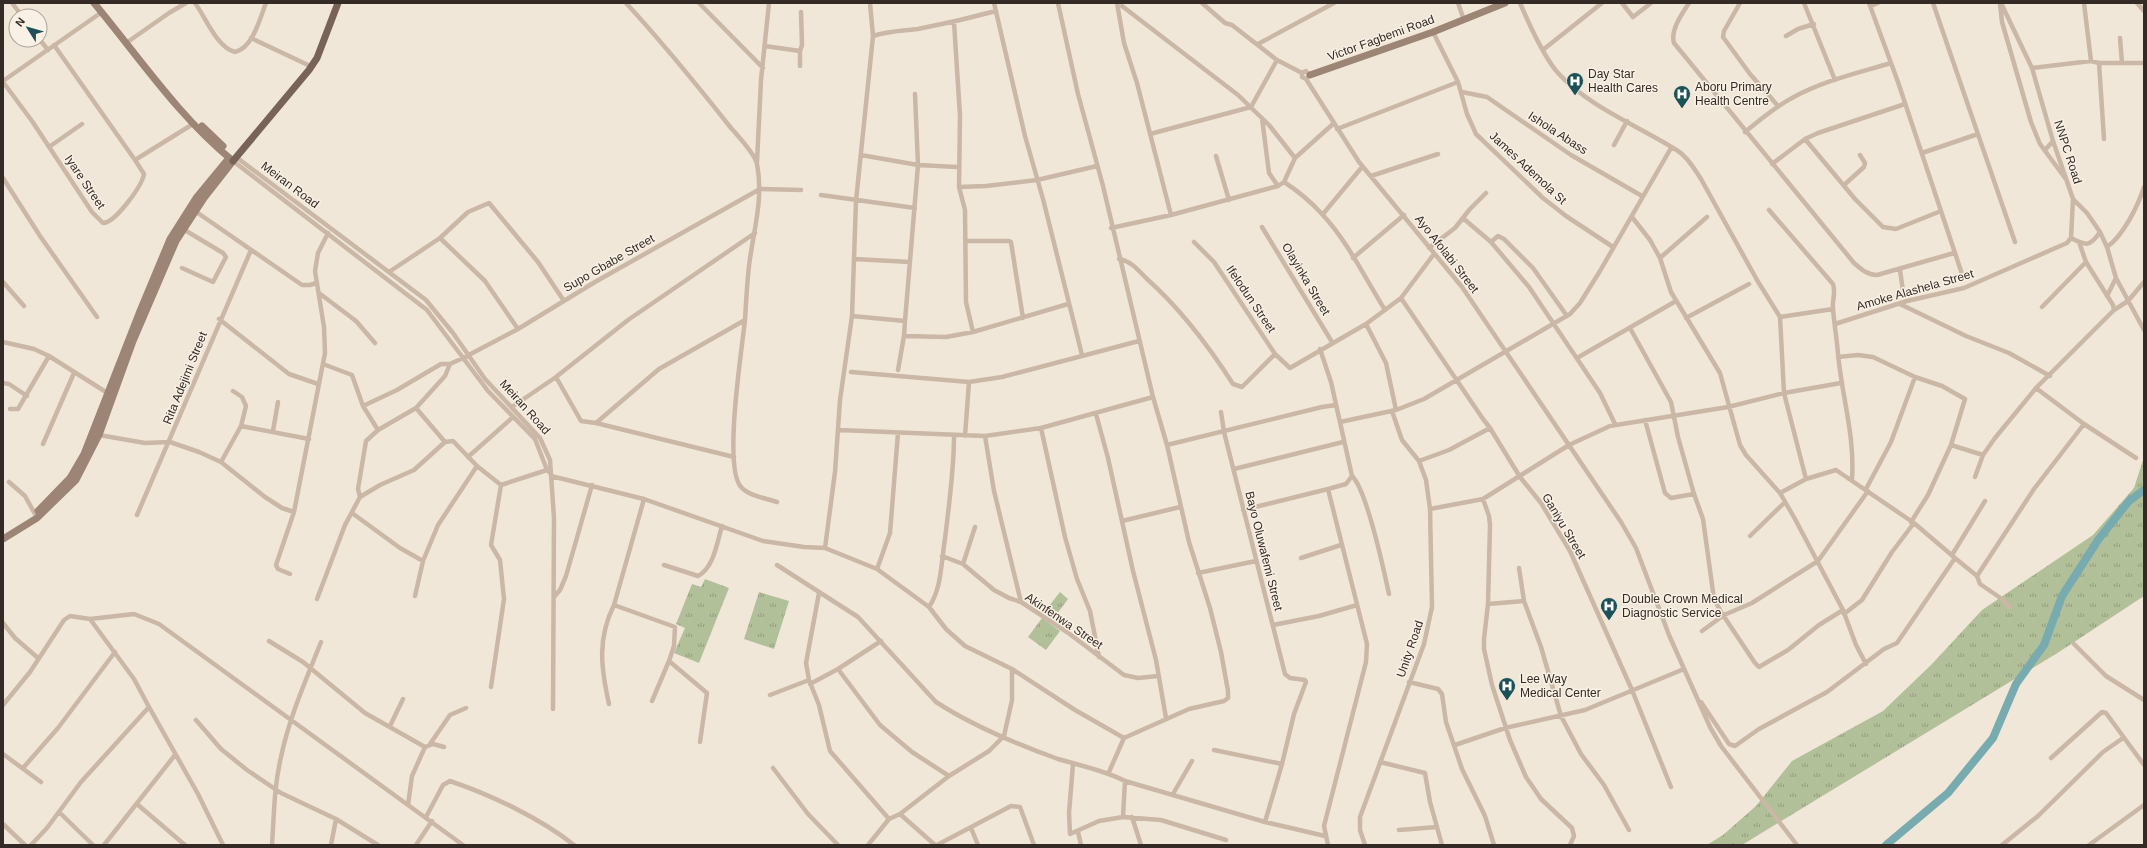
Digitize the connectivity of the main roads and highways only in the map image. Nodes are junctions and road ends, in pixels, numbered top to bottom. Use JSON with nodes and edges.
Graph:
{"nodes":[{"id":1,"x":94,"y":3,"type":"edge"},
{"id":2,"x":99,"y":3,"type":"edge"},
{"id":3,"x":333,"y":3,"type":"edge"},
{"id":4,"x":338,"y":3,"type":"edge"},
{"id":5,"x":1504,"y":3,"type":"edge"},
{"id":6,"x":1308,"y":77,"type":"road end"},
{"id":7,"x":210,"y":137,"type":"junction"},
{"id":8,"x":232,"y":157,"type":"junction"},
{"id":9,"x":108,"y":403,"type":"junction"},
{"id":10,"x":34,"y":517,"type":"junction"},
{"id":11,"x":23,"y":525,"type":"junction"},
{"id":12,"x":3,"y":534,"type":"edge"},
{"id":13,"x":3,"y":539,"type":"edge"}],
"edges":[{"from":1,"to":7,"type":"main road","name":"Meiran Road"},
{"from":2,"to":7,"type":"main road","name":"Meiran Road"},
{"from":3,"to":8,"type":"main road"},
{"from":4,"to":8,"type":"main road"},
{"from":5,"to":6,"type":"main road","name":"Victor Fagbemi Road"},
{"from":7,"to":8,"type":"main road","name":"Meiran Road"},
{"from":8,"to":9,"type":"main road"},
{"from":8,"to":9,"type":"main road"},
{"from":9,"to":10,"type":"main road"},
{"from":9,"to":10,"type":"main road"},
{"from":10,"to":11,"type":"main road"},
{"from":11,"to":12,"type":"main road"},
{"from":11,"to":13,"type":"main road"}]}
